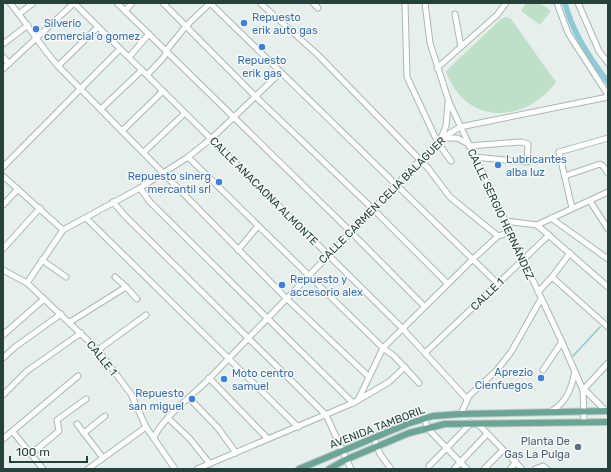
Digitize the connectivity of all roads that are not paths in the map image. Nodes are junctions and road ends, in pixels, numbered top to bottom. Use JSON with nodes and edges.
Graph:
{"nodes":[{"id":1,"x":10,"y":3,"type":"edge"},
{"id":2,"x":33,"y":3,"type":"edge"},
{"id":3,"x":74,"y":3,"type":"edge"},
{"id":4,"x":117,"y":3,"type":"edge"},
{"id":5,"x":132,"y":3,"type":"edge"},
{"id":6,"x":163,"y":3,"type":"edge"},
{"id":7,"x":210,"y":3,"type":"edge"},
{"id":8,"x":260,"y":3,"type":"edge"},
{"id":9,"x":313,"y":3,"type":"edge"},
{"id":10,"x":405,"y":3,"type":"edge"},
{"id":11,"x":425,"y":3,"type":"edge"},
{"id":12,"x":501,"y":3,"type":"edge"},
{"id":13,"x":506,"y":3,"type":"edge"},
{"id":14,"x":557,"y":3,"type":"edge"},
{"id":15,"x":578,"y":3,"type":"edge"},
{"id":16,"x":318,"y":8,"type":"dead end"},
{"id":17,"x":500,"y":10,"type":"junction"},
{"id":18,"x":125,"y":11,"type":"junction"},
{"id":19,"x":19,"y":14,"type":"junction"},
{"id":20,"x":455,"y":14,"type":"dead end"},
{"id":21,"x":28,"y":25,"type":"junction"},
{"id":22,"x":186,"y":26,"type":"junction"},
{"id":23,"x":98,"y":27,"type":"junction"},
{"id":24,"x":149,"y":34,"type":"junction"},
{"id":25,"x":36,"y":39,"type":"junction"},
{"id":26,"x":3,"y":44,"type":"edge"},
{"id":27,"x":461,"y":47,"type":"junction"},
{"id":28,"x":120,"y":49,"type":"junction"},
{"id":29,"x":167,"y":51,"type":"junction"},
{"id":30,"x":3,"y":56,"type":"edge"},
{"id":31,"x":129,"y":57,"type":"junction"},
{"id":32,"x":608,"y":63,"type":"edge"},
{"id":33,"x":9,"y":64,"type":"junction"},
{"id":34,"x":58,"y":66,"type":"junction"},
{"id":35,"x":437,"y":68,"type":"junction"},
{"id":36,"x":3,"y":69,"type":"edge"},
{"id":37,"x":142,"y":70,"type":"junction"},
{"id":38,"x":281,"y":72,"type":"junction"},
{"id":39,"x":147,"y":75,"type":"junction"},
{"id":40,"x":81,"y":89,"type":"junction"},
{"id":41,"x":164,"y":91,"type":"junction"},
{"id":42,"x":608,"y":96,"type":"edge"},
{"id":43,"x":256,"y":97,"type":"junction"},
{"id":44,"x":449,"y":102,"type":"junction"},
{"id":45,"x":101,"y":109,"type":"junction"},
{"id":46,"x":186,"y":112,"type":"junction"},
{"id":47,"x":233,"y":118,"type":"junction"},
{"id":48,"x":460,"y":127,"type":"junction"},
{"id":49,"x":122,"y":130,"type":"junction"},
{"id":50,"x":212,"y":138,"type":"junction"},
{"id":51,"x":608,"y":138,"type":"edge"},
{"id":52,"x":440,"y":141,"type":"junction"},
{"id":53,"x":469,"y":145,"type":"junction"},
{"id":54,"x":144,"y":152,"type":"junction"},
{"id":55,"x":188,"y":157,"type":"junction"},
{"id":56,"x":474,"y":157,"type":"junction"},
{"id":57,"x":419,"y":160,"type":"junction"},
{"id":58,"x":451,"y":161,"type":"dead end"},
{"id":59,"x":3,"y":167,"type":"edge"},
{"id":60,"x":165,"y":173,"type":"junction"},
{"id":61,"x":608,"y":173,"type":"edge"},
{"id":62,"x":3,"y":176,"type":"edge"},
{"id":63,"x":565,"y":176,"type":"junction"},
{"id":64,"x":397,"y":184,"type":"junction"},
{"id":65,"x":140,"y":188,"type":"junction"},
{"id":66,"x":18,"y":189,"type":"junction"},
{"id":67,"x":608,"y":192,"type":"edge"},
{"id":68,"x":590,"y":201,"type":"junction"},
{"id":69,"x":113,"y":202,"type":"junction"},
{"id":70,"x":3,"y":206,"type":"edge"},
{"id":71,"x":40,"y":208,"type":"junction"},
{"id":72,"x":572,"y":208,"type":"junction"},
{"id":73,"x":373,"y":209,"type":"junction"},
{"id":74,"x":86,"y":218,"type":"junction"},
{"id":75,"x":551,"y":218,"type":"junction"},
{"id":76,"x":505,"y":221,"type":"junction"},
{"id":77,"x":537,"y":225,"type":"junction"},
{"id":78,"x":258,"y":226,"type":"junction"},
{"id":79,"x":608,"y":229,"type":"edge"},
{"id":80,"x":63,"y":230,"type":"junction"},
{"id":81,"x":350,"y":231,"type":"junction"},
{"id":82,"x":510,"y":232,"type":"junction"},
{"id":83,"x":549,"y":235,"type":"junction"},
{"id":84,"x":498,"y":236,"type":"junction"},
{"id":85,"x":3,"y":249,"type":"edge"},
{"id":86,"x":238,"y":250,"type":"junction"},
{"id":87,"x":570,"y":253,"type":"junction"},
{"id":88,"x":328,"y":254,"type":"junction"},
{"id":89,"x":472,"y":259,"type":"junction"},
{"id":90,"x":608,"y":259,"type":"edge"},
{"id":91,"x":42,"y":260,"type":"junction"},
{"id":92,"x":523,"y":260,"type":"junction"},
{"id":93,"x":3,"y":270,"type":"edge"},
{"id":94,"x":308,"y":276,"type":"junction"},
{"id":95,"x":66,"y":277,"type":"dead end"},
{"id":96,"x":115,"y":277,"type":"dead end"},
{"id":97,"x":552,"y":277,"type":"junction"},
{"id":98,"x":28,"y":283,"type":"junction"},
{"id":99,"x":448,"y":283,"type":"junction"},
{"id":100,"x":498,"y":284,"type":"junction"},
{"id":101,"x":126,"y":287,"type":"junction"},
{"id":102,"x":608,"y":287,"type":"edge"},
{"id":103,"x":538,"y":292,"type":"junction"},
{"id":104,"x":286,"y":298,"type":"junction"},
{"id":105,"x":44,"y":299,"type":"junction"},
{"id":106,"x":137,"y":299,"type":"dead end"},
{"id":107,"x":541,"y":299,"type":"junction"},
{"id":108,"x":424,"y":306,"type":"junction"},
{"id":109,"x":61,"y":314,"type":"junction"},
{"id":110,"x":146,"y":315,"type":"dead end"},
{"id":111,"x":266,"y":319,"type":"junction"},
{"id":112,"x":70,"y":322,"type":"junction"},
{"id":113,"x":608,"y":326,"type":"edge"},
{"id":114,"x":402,"y":328,"type":"junction"},
{"id":115,"x":81,"y":333,"type":"junction"},
{"id":116,"x":3,"y":335,"type":"edge"},
{"id":117,"x":247,"y":338,"type":"junction"},
{"id":118,"x":562,"y":342,"type":"junction"},
{"id":119,"x":383,"y":348,"type":"junction"},
{"id":120,"x":98,"y":350,"type":"junction"},
{"id":121,"x":425,"y":353,"type":"junction"},
{"id":122,"x":229,"y":357,"type":"junction"},
{"id":123,"x":3,"y":358,"type":"edge"},
{"id":124,"x":608,"y":363,"type":"edge"},
{"id":125,"x":405,"y":367,"type":"junction"},
{"id":126,"x":543,"y":370,"type":"dead end"},
{"id":127,"x":575,"y":372,"type":"junction"},
{"id":128,"x":78,"y":376,"type":"dead end"},
{"id":129,"x":368,"y":376,"type":"junction"},
{"id":130,"x":209,"y":378,"type":"junction"},
{"id":131,"x":419,"y":383,"type":"dead end"},
{"id":132,"x":583,"y":390,"type":"junction"},
{"id":133,"x":3,"y":395,"type":"edge"},
{"id":134,"x":189,"y":398,"type":"junction"},
{"id":135,"x":86,"y":399,"type":"dead end"},
{"id":136,"x":467,"y":399,"type":"junction"},
{"id":137,"x":358,"y":400,"type":"junction"},
{"id":138,"x":353,"y":403,"type":"junction"},
{"id":139,"x":584,"y":411,"type":"junction"},
{"id":140,"x":607,"y":411,"type":"edge"},
{"id":141,"x":548,"y":413,"type":"junction"},
{"id":142,"x":461,"y":414,"type":"junction"},
{"id":143,"x":326,"y":415,"type":"junction"},
{"id":144,"x":105,"y":416,"type":"dead end"},
{"id":145,"x":168,"y":418,"type":"junction"},
{"id":146,"x":425,"y":418,"type":"junction"},
{"id":147,"x":584,"y":422,"type":"junction"},
{"id":148,"x":608,"y":422,"type":"edge"},
{"id":149,"x":77,"y":424,"type":"dead end"},
{"id":150,"x":471,"y":424,"type":"junction"},
{"id":151,"x":478,"y":424,"type":"junction"},
{"id":152,"x":146,"y":427,"type":"junction"},
{"id":153,"x":298,"y":427,"type":"junction"},
{"id":154,"x":427,"y":428,"type":"junction"},
{"id":155,"x":13,"y":432,"type":"junction"},
{"id":156,"x":84,"y":433,"type":"junction"},
{"id":157,"x":487,"y":434,"type":"junction"},
{"id":158,"x":154,"y":438,"type":"junction"},
{"id":159,"x":374,"y":438,"type":"junction"},
{"id":160,"x":268,"y":439,"type":"junction"},
{"id":161,"x":3,"y":440,"type":"edge"},
{"id":162,"x":377,"y":446,"type":"junction"},
{"id":163,"x":447,"y":448,"type":"junction"},
{"id":164,"x":503,"y":450,"type":"junction"},
{"id":165,"x":342,"y":451,"type":"junction"},
{"id":166,"x":236,"y":453,"type":"junction"},
{"id":167,"x":31,"y":454,"type":"junction"},
{"id":168,"x":103,"y":458,"type":"junction"},
{"id":169,"x":345,"y":460,"type":"junction"},
{"id":170,"x":461,"y":462,"type":"junction"},
{"id":171,"x":516,"y":462,"type":"junction"},
{"id":172,"x":210,"y":464,"type":"junction"},
{"id":173,"x":429,"y":466,"type":"dead end"},
{"id":174,"x":43,"y":469,"type":"edge"},
{"id":175,"x":88,"y":469,"type":"edge"},
{"id":176,"x":175,"y":469,"type":"edge"},
{"id":177,"x":197,"y":469,"type":"edge"},
{"id":178,"x":299,"y":469,"type":"edge"},
{"id":179,"x":329,"y":469,"type":"edge"},
{"id":180,"x":351,"y":469,"type":"edge"},
{"id":181,"x":391,"y":469,"type":"edge"},
{"id":182,"x":454,"y":469,"type":"edge"},
{"id":183,"x":467,"y":469,"type":"edge"},
{"id":184,"x":484,"y":469,"type":"edge"},
{"id":185,"x":510,"y":469,"type":"edge"},
{"id":186,"x":522,"y":469,"type":"edge"},
{"id":187,"x":535,"y":469,"type":"edge"},
{"id":188,"x":546,"y":469,"type":"edge"}],
"edges":[{"from":1,"to":19,"type":"street"},
{"from":2,"to":19,"type":"street"},
{"from":3,"to":23,"type":"street","name":"CALLE ANACAONA ALMONTE"},
{"from":3,"to":25,"type":"street"},
{"from":4,"to":18,"type":"street"},
{"from":5,"to":18,"type":"street"},
{"from":6,"to":22,"type":"street"},
{"from":7,"to":22,"type":"street"},
{"from":7,"to":38,"type":"street"},
{"from":8,"to":57,"type":"street"},
{"from":9,"to":16,"type":"street"},
{"from":10,"to":52,"type":"street"},
{"from":11,"to":35,"type":"street","name":"CALLE SERGIO HERNÁNDEZ"},
{"from":12,"to":17,"type":"street"},
{"from":13,"to":17,"type":"street"},
{"from":14,"to":42,"type":"street"},
{"from":15,"to":32,"type":"street"},
{"from":17,"to":27,"type":"street"},
{"from":18,"to":24,"type":"street"},
{"from":19,"to":21,"type":"street"},
{"from":20,"to":27,"type":"street"},
{"from":21,"to":25,"type":"street"},
{"from":21,"to":26,"type":"street"},
{"from":22,"to":29,"type":"street"},
{"from":22,"to":43,"type":"street"},
{"from":23,"to":28,"type":"street","name":"CALLE ANACAONA ALMONTE"},
{"from":23,"to":34,"type":"street"},
{"from":24,"to":29,"type":"street"},
{"from":24,"to":31,"type":"street"},
{"from":25,"to":33,"type":"street"},
{"from":25,"to":34,"type":"street"},
{"from":27,"to":35,"type":"street"},
{"from":28,"to":31,"type":"street","name":"CALLE ANACAONA ALMONTE"},
{"from":28,"to":40,"type":"street"},
{"from":29,"to":39,"type":"street"},
{"from":29,"to":47,"type":"street"},
{"from":30,"to":33,"type":"street"},
{"from":31,"to":37,"type":"street","name":"CALLE ANACAONA ALMONTE"},
{"from":33,"to":36,"type":"street"},
{"from":34,"to":40,"type":"street"},
{"from":35,"to":44,"type":"street","name":"CALLE SERGIO HERNÁNDEZ"},
{"from":37,"to":39,"type":"street","name":"CALLE ANACAONA ALMONTE"},
{"from":37,"to":45,"type":"street"},
{"from":38,"to":43,"type":"street"},
{"from":38,"to":64,"type":"street"},
{"from":39,"to":41,"type":"street","name":"CALLE ANACAONA ALMONTE"},
{"from":40,"to":45,"type":"street"},
{"from":40,"to":59,"type":"street"},
{"from":41,"to":46,"type":"street","name":"CALLE ANACAONA ALMONTE"},
{"from":41,"to":49,"type":"street"},
{"from":42,"to":48,"type":"street","name":"CALLE CARMEN CELIA BALAGUER"},
{"from":43,"to":47,"type":"street"},
{"from":43,"to":73,"type":"street"},
{"from":44,"to":48,"type":"street","name":"CALLE SERGIO HERNÁNDEZ"},
{"from":44,"to":52,"type":"street"},
{"from":45,"to":49,"type":"street"},
{"from":46,"to":50,"type":"street","name":"CALLE ANACAONA ALMONTE"},
{"from":46,"to":54,"type":"street"},
{"from":47,"to":50,"type":"street"},
{"from":47,"to":81,"type":"street"},
{"from":48,"to":52,"type":"street","name":"CALLE CARMEN CELIA BALAGUER"},
{"from":48,"to":53,"type":"street","name":"CALLE SERGIO HERNÁNDEZ"},
{"from":49,"to":54,"type":"street"},
{"from":50,"to":55,"type":"street"},
{"from":50,"to":88,"type":"street","name":"CALLE ANACAONA ALMONTE"},
{"from":51,"to":63,"type":"street"},
{"from":52,"to":53,"type":"street"},
{"from":52,"to":57,"type":"street","name":"CALLE CARMEN CELIA BALAGUER"},
{"from":52,"to":58,"type":"street"},
{"from":53,"to":56,"type":"street","name":"CALLE SERGIO HERNÁNDEZ"},
{"from":53,"to":56,"type":"street"},
{"from":54,"to":60,"type":"street"},
{"from":55,"to":60,"type":"street"},
{"from":55,"to":78,"type":"street"},
{"from":56,"to":76,"type":"street","name":"CALLE SERGIO HERNÁNDEZ"},
{"from":57,"to":64,"type":"street","name":"CALLE CARMEN CELIA BALAGUER"},
{"from":57,"to":84,"type":"street"},
{"from":60,"to":65,"type":"street"},
{"from":60,"to":86,"type":"street"},
{"from":61,"to":63,"type":"street"},
{"from":62,"to":66,"type":"street"},
{"from":63,"to":72,"type":"street"},
{"from":64,"to":73,"type":"street","name":"CALLE CARMEN CELIA BALAGUER"},
{"from":64,"to":89,"type":"street"},
{"from":65,"to":69,"type":"street"},
{"from":65,"to":111,"type":"street"},
{"from":66,"to":70,"type":"street"},
{"from":66,"to":71,"type":"street"},
{"from":67,"to":68,"type":"street"},
{"from":68,"to":72,"type":"street"},
{"from":68,"to":79,"type":"street"},
{"from":69,"to":74,"type":"street"},
{"from":69,"to":117,"type":"street"},
{"from":71,"to":80,"type":"street"},
{"from":71,"to":85,"type":"street"},
{"from":72,"to":75,"type":"street"},
{"from":73,"to":81,"type":"street","name":"CALLE CARMEN CELIA BALAGUER"},
{"from":73,"to":99,"type":"street"},
{"from":74,"to":80,"type":"street"},
{"from":74,"to":122,"type":"street"},
{"from":75,"to":77,"type":"street"},
{"from":75,"to":90,"type":"street"},
{"from":76,"to":77,"type":"street"},
{"from":76,"to":82,"type":"street","name":"CALLE SERGIO HERNÁNDEZ"},
{"from":77,"to":83,"type":"street"},
{"from":78,"to":86,"type":"street"},
{"from":78,"to":94,"type":"street"},
{"from":80,"to":91,"type":"street"},
{"from":81,"to":88,"type":"street","name":"CALLE CARMEN CELIA BALAGUER"},
{"from":81,"to":108,"type":"street"},
{"from":82,"to":84,"type":"street"},
{"from":82,"to":92,"type":"street","name":"CALLE SERGIO HERNÁNDEZ"},
{"from":83,"to":87,"type":"street"},
{"from":83,"to":92,"type":"street","name":"CALLE 1"},
{"from":84,"to":89,"type":"street"},
{"from":86,"to":104,"type":"street"},
{"from":87,"to":97,"type":"street"},
{"from":87,"to":102,"type":"street"},
{"from":88,"to":94,"type":"street","name":"CALLE CARMEN CELIA BALAGUER"},
{"from":88,"to":114,"type":"street","name":"CALLE ANACAONA ALMONTE"},
{"from":89,"to":99,"type":"street"},
{"from":89,"to":100,"type":"street"},
{"from":91,"to":95,"type":"street"},
{"from":91,"to":98,"type":"street"},
{"from":92,"to":100,"type":"street","name":"CALLE 1"},
{"from":92,"to":103,"type":"street","name":"CALLE SERGIO HERNÁNDEZ"},
{"from":93,"to":98,"type":"street","name":"CALLE 1"},
{"from":94,"to":104,"type":"street","name":"CALLE CARMEN CELIA BALAGUER"},
{"from":94,"to":119,"type":"street"},
{"from":96,"to":101,"type":"street"},
{"from":97,"to":103,"type":"street"},
{"from":97,"to":113,"type":"street"},
{"from":98,"to":105,"type":"street","name":"CALLE 1"},
{"from":99,"to":108,"type":"street"},
{"from":100,"to":121,"type":"street","name":"CALLE 1"},
{"from":101,"to":106,"type":"street"},
{"from":101,"to":112,"type":"street"},
{"from":103,"to":107,"type":"street","name":"CALLE SERGIO HERNÁNDEZ"},
{"from":104,"to":111,"type":"street","name":"CALLE CARMEN CELIA BALAGUER"},
{"from":104,"to":129,"type":"street"},
{"from":105,"to":109,"type":"street","name":"CALLE 1"},
{"from":105,"to":116,"type":"street"},
{"from":107,"to":118,"type":"street","name":"CALLE SERGIO HERNÁNDEZ"},
{"from":107,"to":136,"type":"street"},
{"from":108,"to":114,"type":"street"},
{"from":109,"to":112,"type":"street","name":"CALLE 1"},
{"from":109,"to":123,"type":"street"},
{"from":110,"to":120,"type":"street"},
{"from":111,"to":117,"type":"street","name":"CALLE CARMEN CELIA BALAGUER"},
{"from":111,"to":138,"type":"street"},
{"from":112,"to":115,"type":"street","name":"CALLE 1"},
{"from":114,"to":119,"type":"street"},
{"from":114,"to":121,"type":"street","name":"CALLE ANACAONA ALMONTE"},
{"from":115,"to":120,"type":"street","name":"CALLE 1"},
{"from":115,"to":133,"type":"street"},
{"from":117,"to":122,"type":"street","name":"CALLE CARMEN CELIA BALAGUER"},
{"from":117,"to":143,"type":"street"},
{"from":118,"to":126,"type":"street"},
{"from":118,"to":127,"type":"street","name":"CALLE SERGIO HERNÁNDEZ"},
{"from":119,"to":125,"type":"street"},
{"from":119,"to":129,"type":"street"},
{"from":120,"to":152,"type":"street","name":"CALLE 1"},
{"from":121,"to":136,"type":"street","name":"CALLE ANACAONA ALMONTE"},
{"from":122,"to":130,"type":"street","name":"CALLE CARMEN CELIA BALAGUER"},
{"from":122,"to":153,"type":"street"},
{"from":124,"to":132,"type":"street"},
{"from":125,"to":131,"type":"street"},
{"from":125,"to":137,"type":"street"},
{"from":127,"to":132,"type":"street","name":"CALLE SERGIO HERNÁNDEZ"},
{"from":127,"to":141,"type":"street"},
{"from":128,"to":155,"type":"street"},
{"from":129,"to":137,"type":"street"},
{"from":130,"to":134,"type":"street","name":"CALLE CARMEN CELIA BALAGUER"},
{"from":130,"to":160,"type":"street"},
{"from":132,"to":139,"type":"street","name":"CALLE SERGIO HERNÁNDEZ"},
{"from":132,"to":140,"type":"street"},
{"from":134,"to":145,"type":"street","name":"CALLE CARMEN CELIA BALAGUER"},
{"from":134,"to":166,"type":"street"},
{"from":135,"to":167,"type":"street"},
{"from":136,"to":142,"type":"street"},
{"from":137,"to":138,"type":"street"},
{"from":138,"to":143,"type":"street"},
{"from":139,"to":140,"type":"main road","name":"AVENIDA TAMBORIL"},
{"from":139,"to":141,"type":"main road","name":"AVENIDA TAMBORIL"},
{"from":139,"to":147,"type":"street","name":"CALLE SERGIO HERNÁNDEZ"},
{"from":141,"to":142,"type":"main road","name":"AVENIDA TAMBORIL"},
{"from":142,"to":146,"type":"main road","name":"AVENIDA TAMBORIL"},
{"from":143,"to":153,"type":"street"},
{"from":143,"to":165,"type":"street"},
{"from":144,"to":156,"type":"street"},
{"from":145,"to":158,"type":"street","name":"CALLE CARMEN CELIA BALAGUER"},
{"from":145,"to":172,"type":"street"},
{"from":146,"to":154,"type":"street"},
{"from":146,"to":159,"type":"main road","name":"AVENIDA TAMBORIL"},
{"from":147,"to":148,"type":"main road","name":"AVENIDA TAMBORIL"},
{"from":147,"to":151,"type":"main road","name":"AVENIDA TAMBORIL"},
{"from":149,"to":156,"type":"street"},
{"from":150,"to":151,"type":"main road","name":"AVENIDA TAMBORIL"},
{"from":150,"to":154,"type":"main road","name":"AVENIDA TAMBORIL"},
{"from":150,"to":163,"type":"street"},
{"from":151,"to":157,"type":"street"},
{"from":152,"to":158,"type":"street","name":"CALLE 1"},
{"from":152,"to":168,"type":"street"},
{"from":153,"to":160,"type":"street"},
{"from":154,"to":162,"type":"main road","name":"AVENIDA TAMBORIL"},
{"from":154,"to":163,"type":"street"},
{"from":155,"to":161,"type":"street"},
{"from":155,"to":167,"type":"street"},
{"from":156,"to":168,"type":"street"},
{"from":157,"to":164,"type":"street"},
{"from":157,"to":170,"type":"street"},
{"from":158,"to":176,"type":"street","name":"CALLE 1"},
{"from":159,"to":162,"type":"street"},
{"from":159,"to":165,"type":"main road","name":"AVENIDA TAMBORIL"},
{"from":160,"to":166,"type":"street"},
{"from":162,"to":169,"type":"main road","name":"AVENIDA TAMBORIL"},
{"from":162,"to":181,"type":"street"},
{"from":163,"to":170,"type":"street"},
{"from":163,"to":173,"type":"street"},
{"from":164,"to":171,"type":"street"},
{"from":164,"to":184,"type":"street"},
{"from":165,"to":169,"type":"street"},
{"from":165,"to":178,"type":"main road","name":"AVENIDA TAMBORIL"},
{"from":166,"to":172,"type":"street"},
{"from":167,"to":174,"type":"street"},
{"from":168,"to":175,"type":"street"},
{"from":169,"to":179,"type":"main road","name":"AVENIDA TAMBORIL"},
{"from":169,"to":180,"type":"street"},
{"from":170,"to":182,"type":"street"},
{"from":170,"to":183,"type":"street"},
{"from":171,"to":185,"type":"street"},
{"from":171,"to":186,"type":"street"},
{"from":172,"to":177,"type":"street"},
{"from":187,"to":188,"type":"street"}]}
